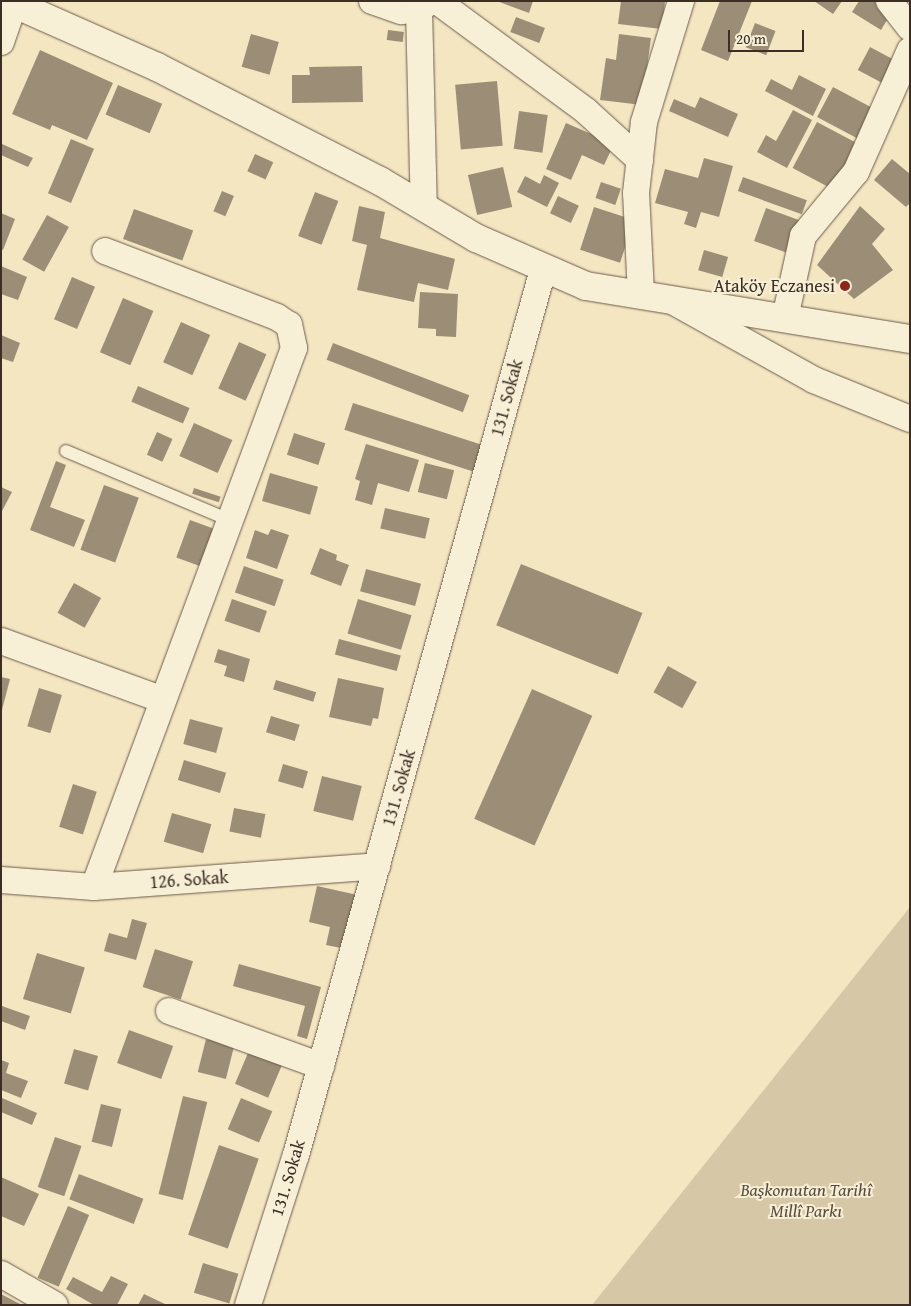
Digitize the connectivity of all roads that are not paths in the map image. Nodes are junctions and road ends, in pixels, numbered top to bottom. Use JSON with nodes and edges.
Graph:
{"nodes":[{"id":1,"x":372,"y":1,"type":"edge"},
{"id":2,"x":681,"y":1,"type":"edge"},
{"id":3,"x":890,"y":1,"type":"edge"},
{"id":4,"x":11,"y":3,"type":"edge"},
{"id":5,"x":429,"y":4,"type":"edge"},
{"id":6,"x":910,"y":28,"type":"edge"},
{"id":7,"x":1,"y":42,"type":"edge"},
{"id":8,"x":910,"y":50,"type":"edge"},
{"id":9,"x":640,"y":160,"type":"junction"},
{"id":10,"x":424,"y":207,"type":"junction"},
{"id":11,"x":105,"y":251,"type":"dead end"},
{"id":12,"x":543,"y":270,"type":"junction"},
{"id":13,"x":641,"y":294,"type":"junction"},
{"id":14,"x":669,"y":299,"type":"junction"},
{"id":15,"x":786,"y":318,"type":"junction"},
{"id":16,"x":910,"y":339,"type":"edge"},
{"id":17,"x":910,"y":419,"type":"edge"},
{"id":18,"x":66,"y":451,"type":"dead end"},
{"id":19,"x":232,"y":521,"type":"junction"},
{"id":20,"x":1,"y":641,"type":"edge"},
{"id":21,"x":163,"y":700,"type":"junction"},
{"id":22,"x":377,"y":866,"type":"junction"},
{"id":23,"x":3,"y":886,"type":"edge"},
{"id":24,"x":94,"y":887,"type":"junction"},
{"id":25,"x":169,"y":1011,"type":"dead end"},
{"id":26,"x":321,"y":1066,"type":"junction"},
{"id":27,"x":1,"y":1274,"type":"edge"},
{"id":28,"x":55,"y":1305,"type":"edge"},
{"id":29,"x":248,"y":1305,"type":"edge"}],
"edges":[{"from":1,"to":5,"type":"street"},
{"from":2,"to":9,"type":"street"},
{"from":3,"to":6,"type":"street"},
{"from":4,"to":7,"type":"street"},
{"from":4,"to":10,"type":"main road"},
{"from":5,"to":9,"type":"street"},
{"from":5,"to":10,"type":"street"},
{"from":8,"to":15,"type":"street"},
{"from":9,"to":13,"type":"street"},
{"from":10,"to":12,"type":"main road"},
{"from":11,"to":19,"type":"street"},
{"from":12,"to":13,"type":"main road"},
{"from":12,"to":22,"type":"street","name":"131. Sokak"},
{"from":13,"to":14,"type":"main road"},
{"from":14,"to":15,"type":"main road"},
{"from":14,"to":17,"type":"street"},
{"from":15,"to":16,"type":"main road"},
{"from":18,"to":19,"type":"lane"},
{"from":19,"to":21,"type":"street"},
{"from":20,"to":21,"type":"street"},
{"from":21,"to":24,"type":"street"},
{"from":22,"to":24,"type":"street","name":"126. Sokak"},
{"from":22,"to":26,"type":"street","name":"131. Sokak"},
{"from":23,"to":24,"type":"street","name":"126. Sokak"},
{"from":25,"to":26,"type":"street"},
{"from":26,"to":29,"type":"street","name":"131. Sokak"},
{"from":27,"to":28,"type":"street"}]}
